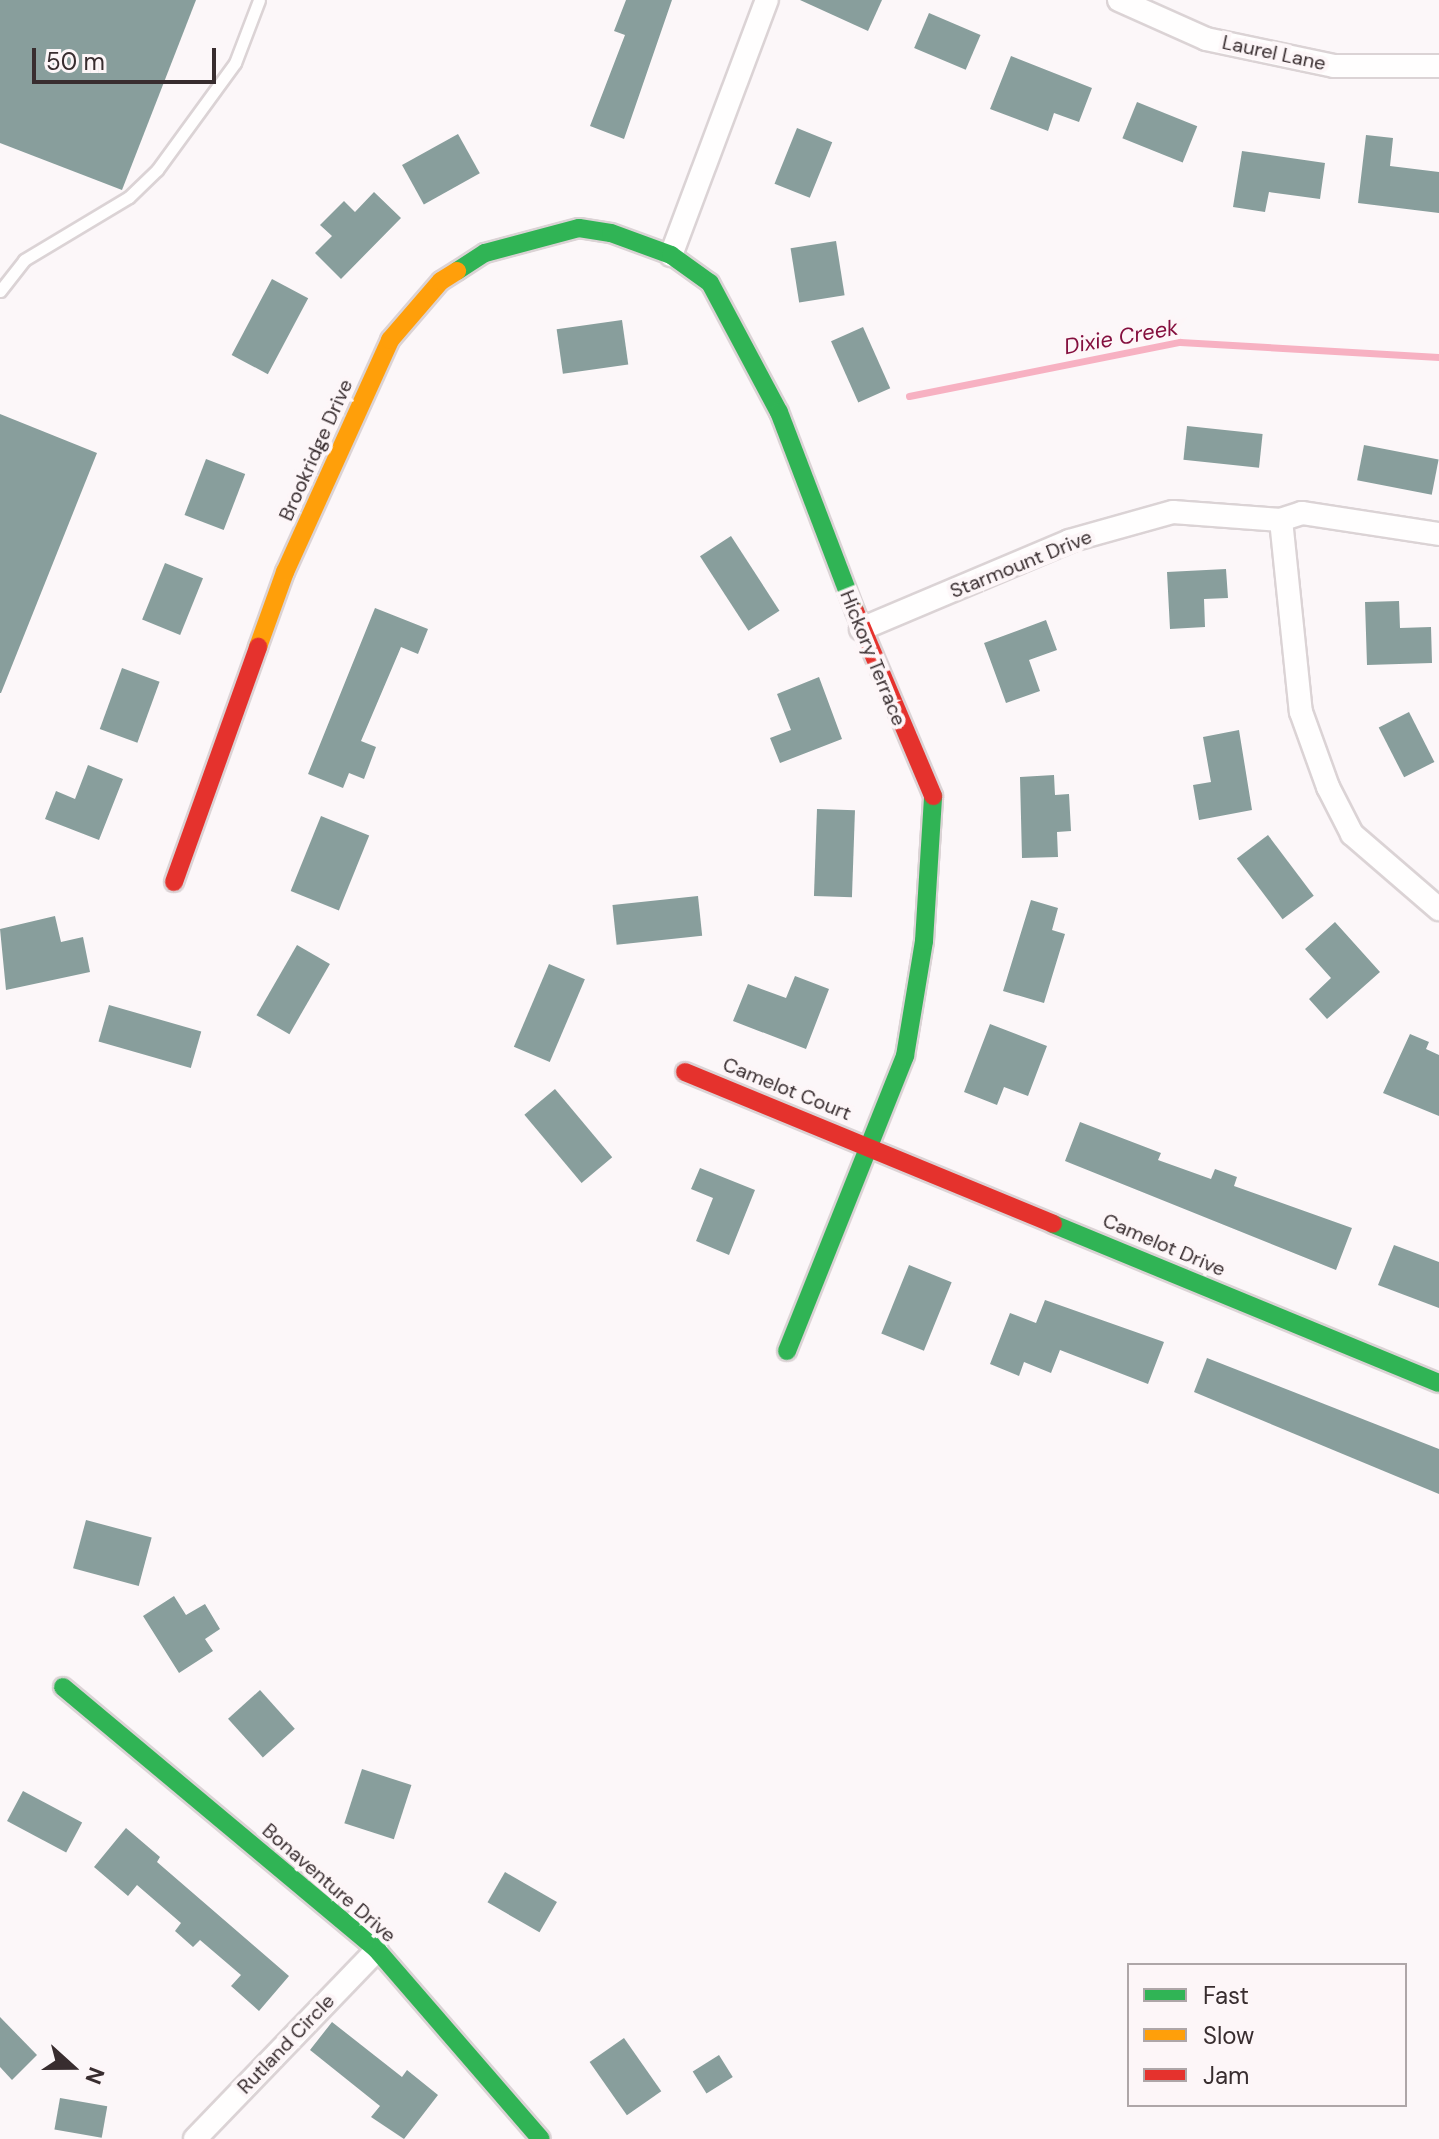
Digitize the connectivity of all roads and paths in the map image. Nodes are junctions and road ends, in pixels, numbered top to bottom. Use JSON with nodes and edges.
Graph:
{"nodes":[{"id":1,"x":259,"y":0,"type":"edge"},
{"id":2,"x":767,"y":0,"type":"edge"},
{"id":3,"x":1119,"y":0,"type":"edge"},
{"id":4,"x":1439,"y":66,"type":"edge"},
{"id":5,"x":671,"y":255,"type":"junction"},
{"id":6,"x":0,"y":291,"type":"edge"},
{"id":7,"x":1281,"y":520,"type":"junction"},
{"id":8,"x":1439,"y":534,"type":"edge"},
{"id":9,"x":861,"y":629,"type":"junction"},
{"id":10,"x":174,"y":882,"type":"dead end"},
{"id":11,"x":1439,"y":909,"type":"edge"},
{"id":12,"x":685,"y":1072,"type":"dead end"},
{"id":13,"x":873,"y":1147,"type":"junction"},
{"id":14,"x":787,"y":1351,"type":"dead end"},
{"id":15,"x":1439,"y":1383,"type":"edge"},
{"id":16,"x":63,"y":1687,"type":"dead end"},
{"id":17,"x":377,"y":1950,"type":"junction"},
{"id":18,"x":195,"y":2139,"type":"edge"},
{"id":19,"x":541,"y":2139,"type":"edge"}],
"edges":[{"from":1,"to":6,"type":"lane"},
{"from":2,"to":5,"type":"street"},
{"from":3,"to":4,"type":"street","name":"Laurel Lane"},
{"from":5,"to":9,"type":"street","name":"Hickory Terrace"},
{"from":5,"to":10,"type":"street","name":"Brookridge Drive"},
{"from":7,"to":8,"type":"street","name":"Starmount Drive"},
{"from":7,"to":9,"type":"street","name":"Starmount Drive"},
{"from":7,"to":11,"type":"street"},
{"from":9,"to":13,"type":"street","name":"Hickory Terrace"},
{"from":12,"to":13,"type":"street","name":"Camelot Court"},
{"from":13,"to":14,"type":"street","name":"Hickory Terrace"},
{"from":13,"to":15,"type":"street","name":"Camelot Drive"},
{"from":16,"to":17,"type":"street","name":"Bonaventure Drive"},
{"from":17,"to":18,"type":"street","name":"Rutland Circle"},
{"from":17,"to":19,"type":"street","name":"Bonaventure Drive"}]}
